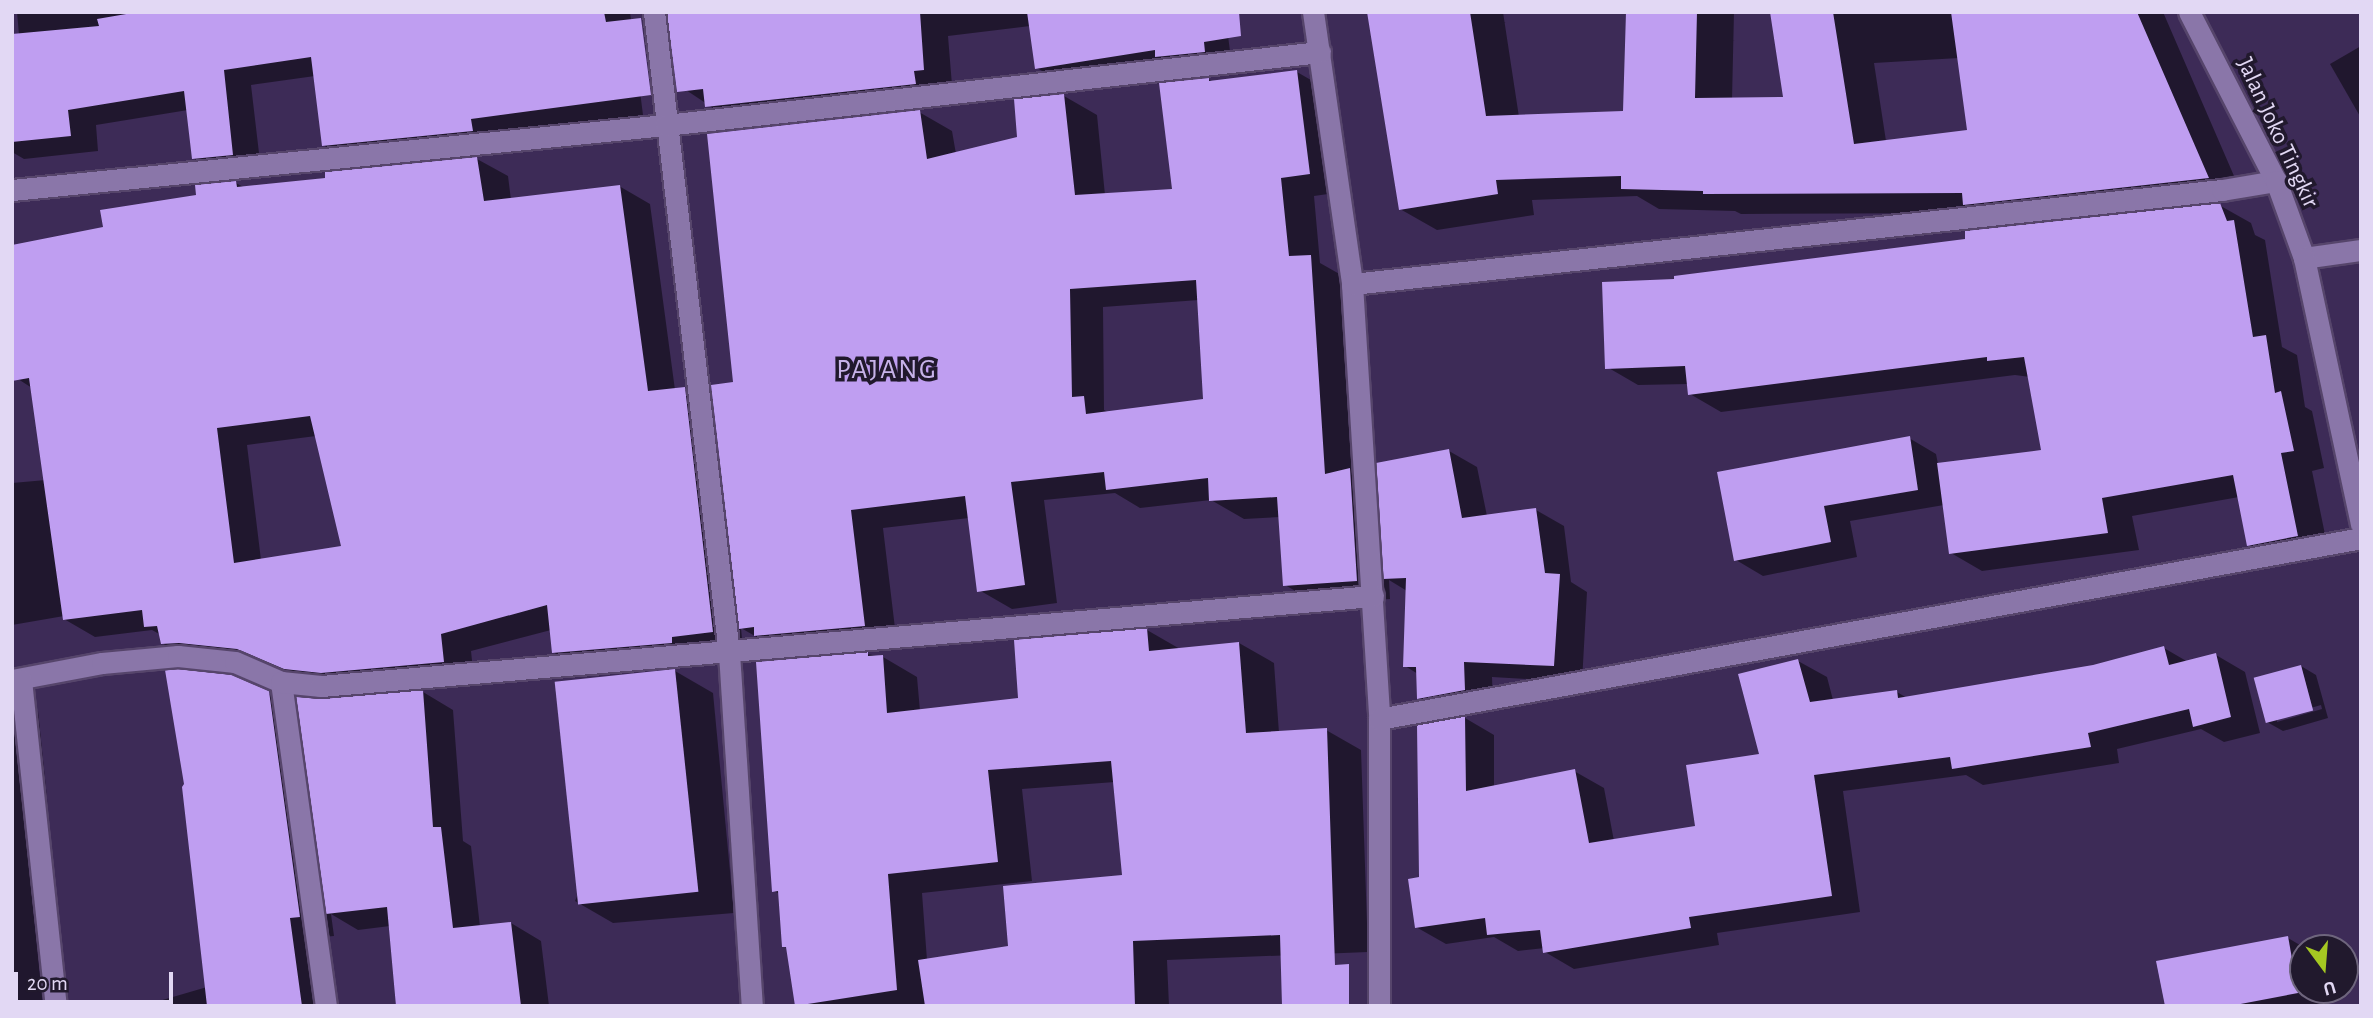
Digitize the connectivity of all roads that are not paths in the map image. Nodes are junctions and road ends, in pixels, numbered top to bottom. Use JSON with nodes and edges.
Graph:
{"nodes":[{"id":1,"x":654,"y":12,"type":"edge"},
{"id":2,"x":1313,"y":12,"type":"edge"},
{"id":3,"x":2189,"y":12,"type":"edge"},
{"id":4,"x":1320,"y":52,"type":"junction"},
{"id":5,"x":666,"y":125,"type":"junction"},
{"id":6,"x":2276,"y":181,"type":"junction"},
{"id":7,"x":12,"y":190,"type":"edge"},
{"id":8,"x":2361,"y":250,"type":"edge"},
{"id":9,"x":2304,"y":258,"type":"junction"},
{"id":10,"x":1352,"y":284,"type":"junction"},
{"id":11,"x":2361,"y":525,"type":"edge"},
{"id":12,"x":2361,"y":538,"type":"edge"},
{"id":13,"x":1373,"y":596,"type":"junction"},
{"id":14,"x":729,"y":653,"type":"junction"},
{"id":15,"x":16,"y":680,"type":"edge"},
{"id":16,"x":281,"y":682,"type":"junction"},
{"id":17,"x":1379,"y":719,"type":"junction"},
{"id":18,"x":56,"y":1006,"type":"edge"},
{"id":19,"x":326,"y":1006,"type":"edge"},
{"id":20,"x":752,"y":1006,"type":"edge"},
{"id":21,"x":1379,"y":1006,"type":"edge"}],
"edges":[{"from":1,"to":5,"type":"street"},
{"from":2,"to":4,"type":"street"},
{"from":3,"to":6,"type":"street","name":"Jalan Joko Tingkir"},
{"from":4,"to":5,"type":"street"},
{"from":4,"to":10,"type":"street"},
{"from":5,"to":7,"type":"street"},
{"from":5,"to":14,"type":"street"},
{"from":6,"to":9,"type":"street","name":"Jalan Joko Tingkir"},
{"from":6,"to":10,"type":"street"},
{"from":8,"to":9,"type":"street"},
{"from":9,"to":11,"type":"street","name":"Jalan Joko Tingkir"},
{"from":10,"to":13,"type":"street"},
{"from":12,"to":17,"type":"street"},
{"from":13,"to":14,"type":"street"},
{"from":13,"to":17,"type":"street"},
{"from":14,"to":16,"type":"street"},
{"from":14,"to":20,"type":"street"},
{"from":15,"to":16,"type":"street"},
{"from":15,"to":18,"type":"street"},
{"from":16,"to":19,"type":"street"},
{"from":17,"to":21,"type":"street"}]}
